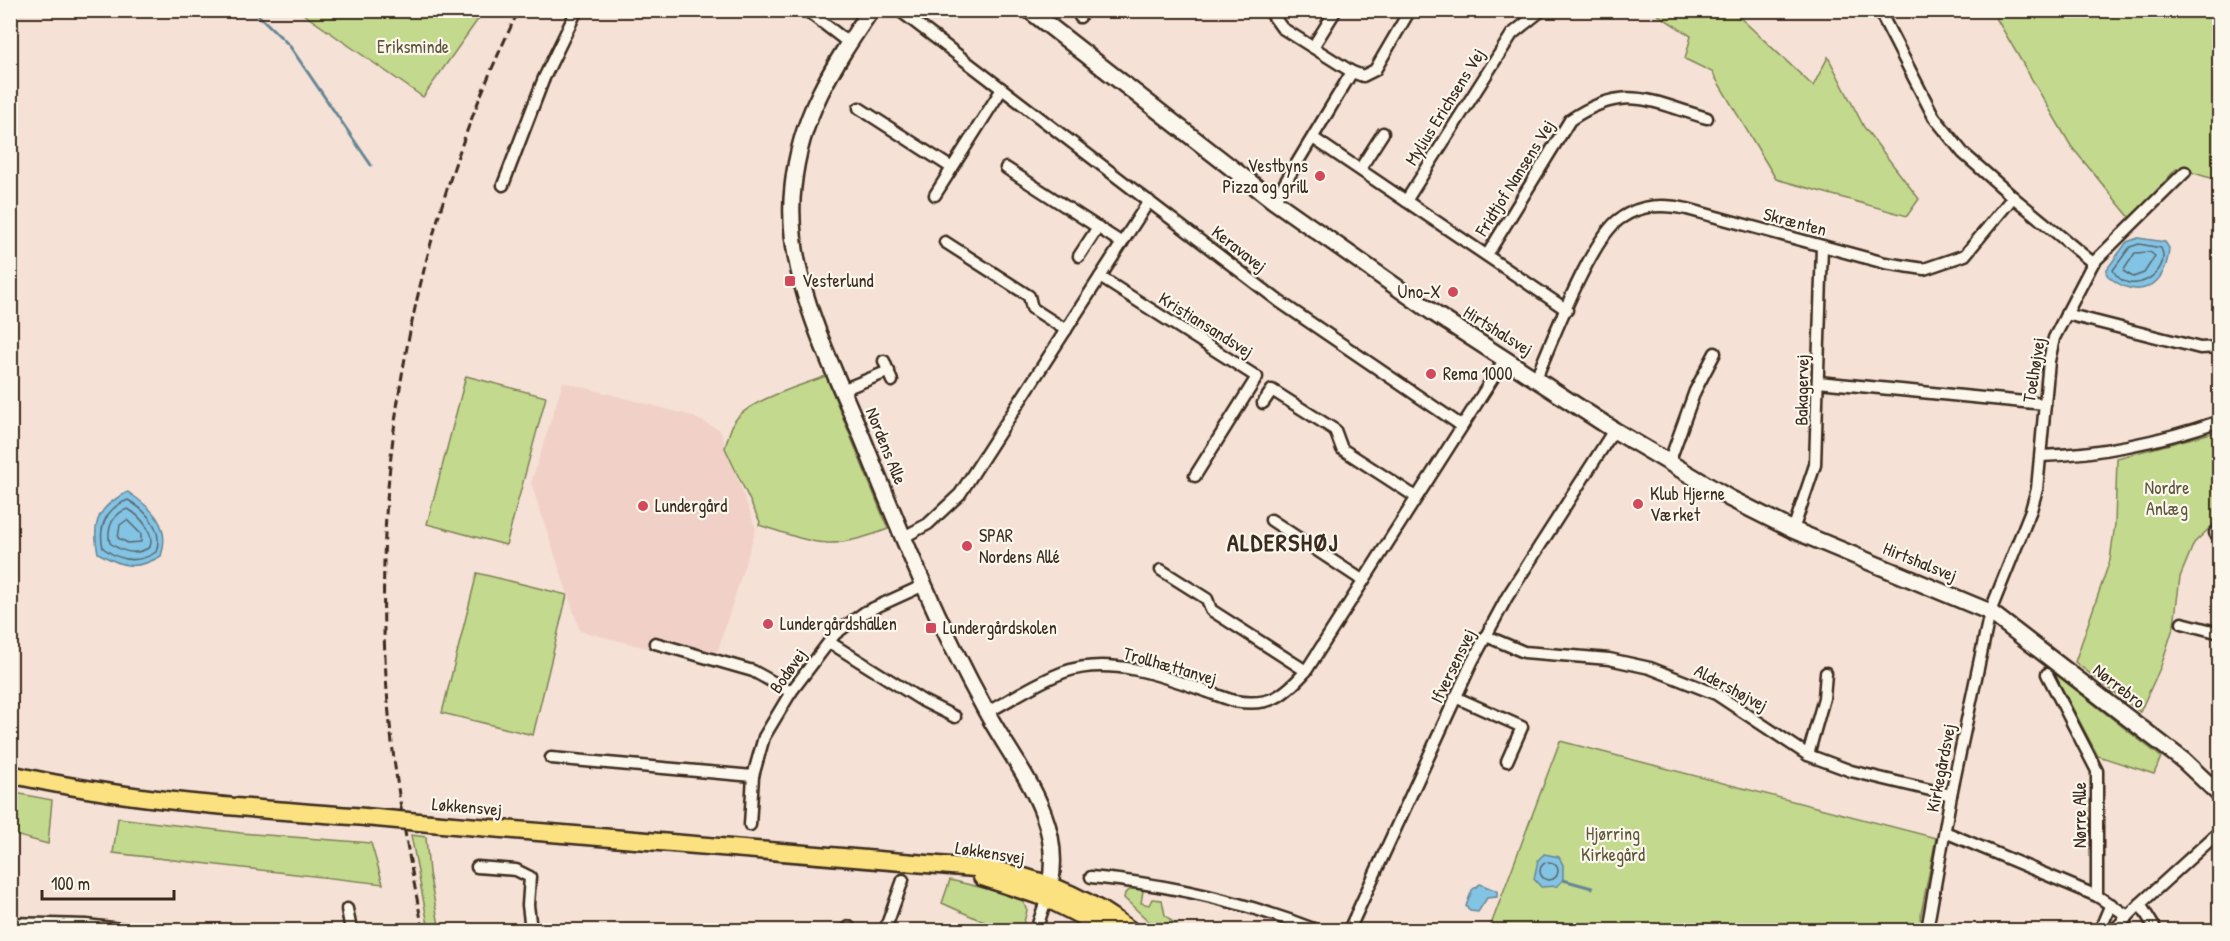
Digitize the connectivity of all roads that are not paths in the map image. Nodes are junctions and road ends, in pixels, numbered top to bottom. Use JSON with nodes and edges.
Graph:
{"nodes":[{"id":1,"x":577,"y":10,"type":"edge"},
{"id":2,"x":806,"y":10,"type":"edge"},
{"id":3,"x":871,"y":10,"type":"edge"},
{"id":4,"x":899,"y":10,"type":"edge"},
{"id":5,"x":1029,"y":10,"type":"edge"},
{"id":6,"x":1269,"y":10,"type":"edge"},
{"id":7,"x":1336,"y":10,"type":"edge"},
{"id":8,"x":1410,"y":10,"type":"edge"},
{"id":9,"x":1542,"y":10,"type":"edge"},
{"id":10,"x":1879,"y":10,"type":"edge"},
{"id":11,"x":849,"y":43,"type":"junction"},
{"id":12,"x":1313,"y":47,"type":"junction"},
{"id":13,"x":1352,"y":72,"type":"junction"},
{"id":14,"x":1002,"y":89,"type":"junction"},
{"id":15,"x":859,"y":108,"type":"dead end"},
{"id":16,"x":1707,"y":118,"type":"dead end"},
{"id":17,"x":1383,"y":133,"type":"dead end"},
{"id":18,"x":1313,"y":138,"type":"junction"},
{"id":19,"x":952,"y":168,"type":"junction"},
{"id":20,"x":1006,"y":168,"type":"dead end"},
{"id":21,"x":1359,"y":169,"type":"junction"},
{"id":22,"x":2185,"y":172,"type":"dead end"},
{"id":23,"x":503,"y":185,"type":"dead end"},
{"id":24,"x":935,"y":195,"type":"dead end"},
{"id":25,"x":2013,"y":197,"type":"junction"},
{"id":26,"x":1149,"y":201,"type":"junction"},
{"id":27,"x":1274,"y":201,"type":"junction"},
{"id":28,"x":1406,"y":201,"type":"junction"},
{"id":29,"x":1098,"y":227,"type":"junction"},
{"id":30,"x":945,"y":242,"type":"dead end"},
{"id":31,"x":1122,"y":243,"type":"junction"},
{"id":32,"x":1822,"y":246,"type":"junction"},
{"id":33,"x":1487,"y":255,"type":"junction"},
{"id":34,"x":1079,"y":256,"type":"dead end"},
{"id":35,"x":2093,"y":263,"type":"junction"},
{"id":36,"x":1100,"y":278,"type":"junction"},
{"id":37,"x":1567,"y":310,"type":"junction"},
{"id":38,"x":2066,"y":314,"type":"junction"},
{"id":39,"x":1066,"y":330,"type":"junction"},
{"id":40,"x":2220,"y":347,"type":"edge"},
{"id":41,"x":1715,"y":352,"type":"dead end"},
{"id":42,"x":1505,"y":358,"type":"junction"},
{"id":43,"x":888,"y":371,"type":"dead end"},
{"id":44,"x":1536,"y":378,"type":"junction"},
{"id":45,"x":1818,"y":382,"type":"junction"},
{"id":46,"x":842,"y":390,"type":"junction"},
{"id":47,"x":1263,"y":403,"type":"dead end"},
{"id":48,"x":2045,"y":404,"type":"junction"},
{"id":49,"x":2220,"y":421,"type":"edge"},
{"id":50,"x":1462,"y":426,"type":"junction"},
{"id":51,"x":1614,"y":430,"type":"junction"},
{"id":52,"x":2041,"y":456,"type":"junction"},
{"id":53,"x":1669,"y":463,"type":"junction"},
{"id":54,"x":1194,"y":476,"type":"dead end"},
{"id":55,"x":1416,"y":497,"type":"junction"},
{"id":56,"x":1271,"y":520,"type":"dead end"},
{"id":57,"x":1793,"y":530,"type":"junction"},
{"id":58,"x":902,"y":538,"type":"junction"},
{"id":59,"x":1161,"y":570,"type":"dead end"},
{"id":60,"x":1362,"y":580,"type":"junction"},
{"id":61,"x":922,"y":586,"type":"junction"},
{"id":62,"x":1990,"y":612,"type":"junction"},
{"id":63,"x":2182,"y":623,"type":"dead end"},
{"id":64,"x":2220,"y":633,"type":"edge"},
{"id":65,"x":1486,"y":636,"type":"junction"},
{"id":66,"x":828,"y":642,"type":"junction"},
{"id":67,"x":655,"y":643,"type":"dead end"},
{"id":68,"x":1306,"y":670,"type":"junction"},
{"id":69,"x":1826,"y":673,"type":"dead end"},
{"id":70,"x":2047,"y":674,"type":"dead end"},
{"id":71,"x":791,"y":692,"type":"junction"},
{"id":72,"x":1455,"y":697,"type":"junction"},
{"id":73,"x":986,"y":713,"type":"junction"},
{"id":74,"x":955,"y":717,"type":"dead end"},
{"id":75,"x":1808,"y":755,"type":"junction"},
{"id":76,"x":551,"y":758,"type":"dead end"},
{"id":77,"x":1507,"y":761,"type":"dead end"},
{"id":78,"x":10,"y":774,"type":"edge"},
{"id":79,"x":753,"y":776,"type":"junction"},
{"id":80,"x":1952,"y":795,"type":"junction"},
{"id":81,"x":2220,"y":795,"type":"edge"},
{"id":82,"x":750,"y":825,"type":"dead end"},
{"id":83,"x":2220,"y":831,"type":"edge"},
{"id":84,"x":1945,"y":832,"type":"junction"},
{"id":85,"x":477,"y":867,"type":"dead end"},
{"id":86,"x":1091,"y":877,"type":"dead end"},
{"id":87,"x":903,"y":879,"type":"dead end"},
{"id":88,"x":1048,"y":891,"type":"junction"},
{"id":89,"x":2097,"y":896,"type":"junction"},
{"id":90,"x":2111,"y":904,"type":"junction"},
{"id":91,"x":2140,"y":904,"type":"junction"},
{"id":92,"x":347,"y":909,"type":"dead end"},
{"id":93,"x":2127,"y":916,"type":"junction"},
{"id":94,"x":10,"y":923,"type":"edge"},
{"id":95,"x":34,"y":927,"type":"edge"},
{"id":96,"x":1309,"y":929,"type":"edge"},
{"id":97,"x":129,"y":930,"type":"edge"},
{"id":98,"x":351,"y":930,"type":"edge"},
{"id":99,"x":531,"y":930,"type":"edge"},
{"id":100,"x":885,"y":930,"type":"edge"},
{"id":101,"x":1036,"y":930,"type":"edge"},
{"id":102,"x":1109,"y":930,"type":"edge"},
{"id":103,"x":1130,"y":930,"type":"edge"},
{"id":104,"x":1348,"y":930,"type":"edge"},
{"id":105,"x":1927,"y":930,"type":"edge"},
{"id":106,"x":2100,"y":930,"type":"edge"},
{"id":107,"x":2114,"y":930,"type":"edge"},
{"id":108,"x":2157,"y":930,"type":"edge"}],
"edges":[{"from":1,"to":23,"type":"street"},
{"from":2,"to":11,"type":"street"},
{"from":3,"to":11,"type":"street","name":"Nordens Alle"},
{"from":4,"to":14,"type":"street","name":"Keravavej"},
{"from":5,"to":27,"type":"street","name":"Hirtshalsvej"},
{"from":6,"to":12,"type":"street"},
{"from":7,"to":12,"type":"street"},
{"from":8,"to":13,"type":"street"},
{"from":9,"to":28,"type":"street","name":"Mylius Erichsens Vej"},
{"from":10,"to":25,"type":"street"},
{"from":11,"to":46,"type":"street","name":"Nordens Alle"},
{"from":12,"to":13,"type":"street"},
{"from":13,"to":18,"type":"street"},
{"from":14,"to":19,"type":"street"},
{"from":14,"to":26,"type":"street","name":"Keravavej"},
{"from":15,"to":19,"type":"street"},
{"from":16,"to":33,"type":"street","name":"Fridtjof Nansens Vej"},
{"from":17,"to":21,"type":"street"},
{"from":18,"to":21,"type":"street"},
{"from":18,"to":27,"type":"street"},
{"from":19,"to":24,"type":"street"},
{"from":20,"to":29,"type":"street"},
{"from":21,"to":28,"type":"street"},
{"from":22,"to":35,"type":"street","name":"Toelhøjvej"},
{"from":25,"to":32,"type":"street","name":"Skrænten"},
{"from":25,"to":35,"type":"street"},
{"from":26,"to":31,"type":"street"},
{"from":26,"to":50,"type":"street","name":"Keravavej"},
{"from":27,"to":42,"type":"street","name":"Hirtshalsvej"},
{"from":28,"to":33,"type":"street"},
{"from":29,"to":31,"type":"street"},
{"from":29,"to":34,"type":"street"},
{"from":30,"to":39,"type":"street"},
{"from":31,"to":36,"type":"street"},
{"from":32,"to":37,"type":"street","name":"Skrænten"},
{"from":32,"to":45,"type":"street","name":"Bakagervej"},
{"from":33,"to":37,"type":"street"},
{"from":35,"to":38,"type":"street","name":"Toelhøjvej"},
{"from":36,"to":39,"type":"street"},
{"from":36,"to":54,"type":"street","name":"Kristiansandsvej"},
{"from":37,"to":44,"type":"street","name":"Skrænten"},
{"from":38,"to":40,"type":"street"},
{"from":38,"to":48,"type":"street","name":"Toelhøjvej"},
{"from":39,"to":58,"type":"street"},
{"from":41,"to":53,"type":"street"},
{"from":42,"to":44,"type":"street","name":"Hirtshalsvej"},
{"from":42,"to":50,"type":"street","name":"Trollhættanvej"},
{"from":43,"to":46,"type":"street"},
{"from":44,"to":51,"type":"street","name":"Hirtshalsvej"},
{"from":45,"to":48,"type":"street"},
{"from":45,"to":57,"type":"street","name":"Bakagervej"},
{"from":46,"to":58,"type":"street","name":"Nordens Alle"},
{"from":47,"to":55,"type":"street"},
{"from":48,"to":52,"type":"street","name":"Toelhøjvej"},
{"from":49,"to":52,"type":"street"},
{"from":50,"to":55,"type":"street","name":"Trollhættanvej"},
{"from":51,"to":53,"type":"street","name":"Hirtshalsvej"},
{"from":51,"to":65,"type":"street","name":"Ifversensvej"},
{"from":52,"to":62,"type":"street","name":"Toelhøjvej"},
{"from":53,"to":57,"type":"street","name":"Hirtshalsvej"},
{"from":55,"to":60,"type":"street","name":"Trollhættanvej"},
{"from":56,"to":60,"type":"street"},
{"from":57,"to":62,"type":"street","name":"Hirtshalsvej"},
{"from":58,"to":61,"type":"street","name":"Nordens Alle"},
{"from":59,"to":68,"type":"street"},
{"from":60,"to":68,"type":"street","name":"Trollhættanvej"},
{"from":61,"to":66,"type":"street","name":"Bodøvej"},
{"from":61,"to":73,"type":"street","name":"Nordens Alle"},
{"from":62,"to":80,"type":"street","name":"Kirkegårdsvej"},
{"from":62,"to":81,"type":"street","name":"Nørrebro"},
{"from":63,"to":64,"type":"street"},
{"from":65,"to":72,"type":"street","name":"Ifversensvej"},
{"from":65,"to":75,"type":"street","name":"Aldershøjvej"},
{"from":66,"to":71,"type":"street","name":"Bodøvej"},
{"from":66,"to":74,"type":"street"},
{"from":67,"to":71,"type":"street"},
{"from":68,"to":73,"type":"street","name":"Trollhættanvej"},
{"from":69,"to":75,"type":"street"},
{"from":70,"to":89,"type":"street","name":"Nørre Alle"},
{"from":71,"to":79,"type":"street","name":"Bodøvej"},
{"from":72,"to":77,"type":"street"},
{"from":72,"to":104,"type":"street","name":"Ifversensvej"},
{"from":73,"to":88,"type":"street","name":"Nordens Alle"},
{"from":75,"to":80,"type":"street","name":"Aldershøjvej"},
{"from":76,"to":79,"type":"street"},
{"from":78,"to":88,"type":"main road","name":"Løkkensvej","bridge":true},
{"from":79,"to":82,"type":"street","name":"Bodøvej"},
{"from":80,"to":84,"type":"street","name":"Kirkegårdsvej"},
{"from":83,"to":91,"type":"street"},
{"from":84,"to":89,"type":"street"},
{"from":84,"to":105,"type":"street","name":"Kirkegårdsvej"},
{"from":85,"to":99,"type":"street"},
{"from":86,"to":96,"type":"street"},
{"from":87,"to":100,"type":"street"},
{"from":88,"to":101,"type":"street"},
{"from":88,"to":102,"type":"main road"},
{"from":88,"to":103,"type":"main road"},
{"from":89,"to":90,"type":"street"},
{"from":90,"to":93,"type":"street"},
{"from":90,"to":106,"type":"street"},
{"from":91,"to":93,"type":"street"},
{"from":91,"to":108,"type":"street"},
{"from":92,"to":98,"type":"street"},
{"from":93,"to":107,"type":"street"},
{"from":94,"to":95,"type":"street"},
{"from":95,"to":97,"type":"street"}]}
